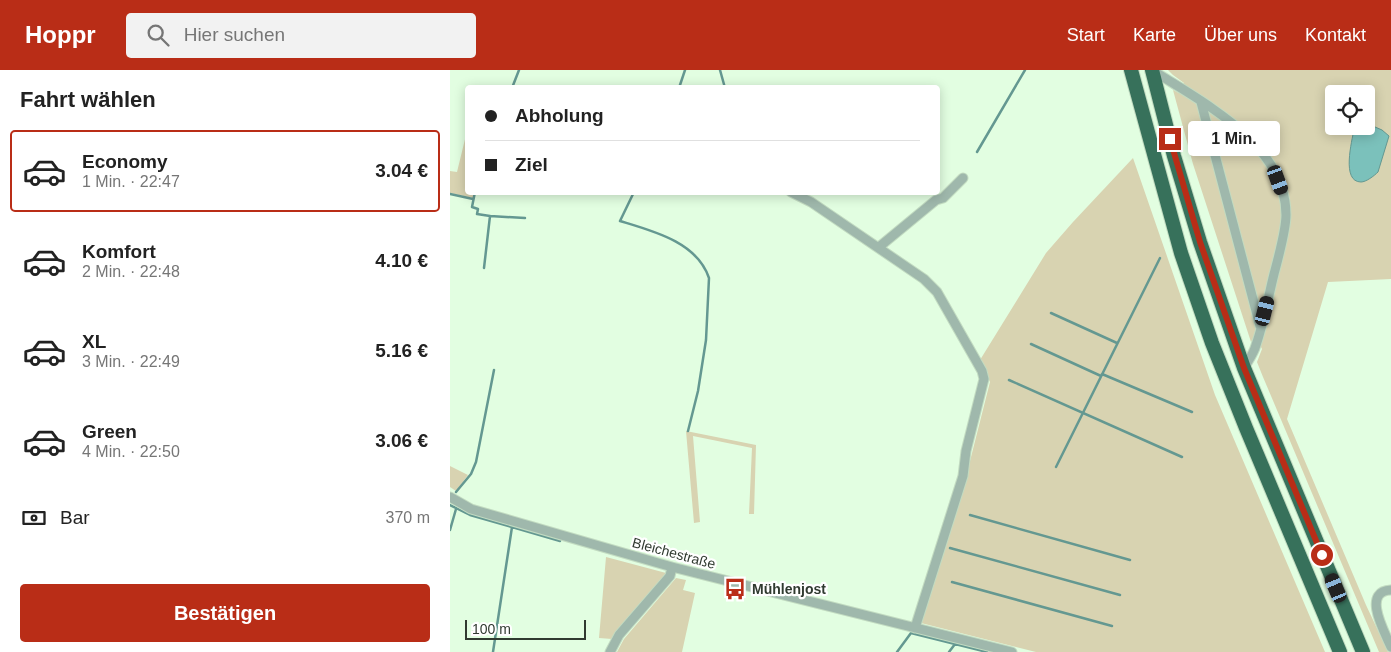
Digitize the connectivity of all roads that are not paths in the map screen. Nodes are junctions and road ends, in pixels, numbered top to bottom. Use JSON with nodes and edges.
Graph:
{"nodes":[{"id":1,"x":1132,"y":70,"type":"edge"},
{"id":2,"x":1152,"y":70,"type":"edge"},
{"id":3,"x":1201,"y":102,"type":"junction"},
{"id":4,"x":963,"y":178,"type":"dead end"},
{"id":5,"x":797,"y":195,"type":"edge"},
{"id":6,"x":879,"y":247,"type":"junction"},
{"id":7,"x":1260,"y":329,"type":"junction"},
{"id":8,"x":1244,"y":368,"type":"junction"},
{"id":9,"x":450,"y":497,"type":"edge"},
{"id":10,"x":672,"y":567,"type":"junction"},
{"id":11,"x":1391,"y":590,"type":"edge"},
{"id":12,"x":915,"y":628,"type":"junction"},
{"id":13,"x":1391,"y":647,"type":"edge"},
{"id":14,"x":610,"y":652,"type":"edge"},
{"id":15,"x":1012,"y":652,"type":"edge"},
{"id":16,"x":1340,"y":652,"type":"edge"},
{"id":17,"x":1363,"y":652,"type":"edge"}],
"edges":[{"from":1,"to":16,"type":"highway"},
{"from":2,"to":3,"type":"street"},
{"from":2,"to":8,"type":"highway"},
{"from":3,"to":7,"type":"street"},
{"from":3,"to":7,"type":"street"},
{"from":4,"to":6,"type":"street"},
{"from":5,"to":6,"type":"street"},
{"from":6,"to":12,"type":"street"},
{"from":7,"to":8,"type":"street"},
{"from":8,"to":17,"type":"highway"},
{"from":9,"to":10,"type":"street","name":"Bleichestraße"},
{"from":10,"to":12,"type":"street","name":"Bleichestraße"},
{"from":10,"to":14,"type":"street"},
{"from":11,"to":13,"type":"street"},
{"from":12,"to":15,"type":"street","name":"Bleichestraße"}]}
